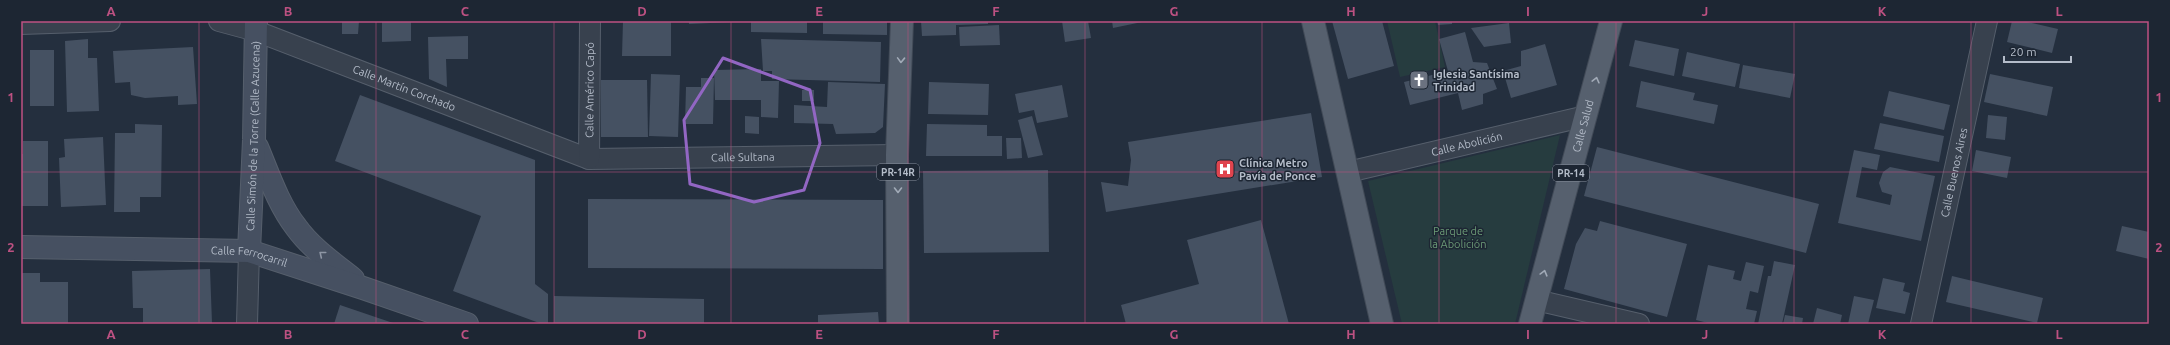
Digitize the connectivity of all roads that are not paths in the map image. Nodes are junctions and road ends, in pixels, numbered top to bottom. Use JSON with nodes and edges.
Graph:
{"nodes":[{"id":1,"x":110,"y":21,"type":"edge"},
{"id":2,"x":219,"y":21,"type":"edge"},
{"id":3,"x":590,"y":21,"type":"edge"},
{"id":4,"x":902,"y":21,"type":"edge"},
{"id":5,"x":1313,"y":21,"type":"edge"},
{"id":6,"x":1611,"y":21,"type":"edge"},
{"id":7,"x":1987,"y":21,"type":"edge"},
{"id":8,"x":21,"y":24,"type":"edge"},
{"id":9,"x":256,"y":26,"type":"edge"},
{"id":10,"x":1586,"y":116,"type":"junction"},
{"id":11,"x":254,"y":140,"type":"junction"},
{"id":12,"x":897,"y":155,"type":"junction"},
{"id":13,"x":589,"y":159,"type":"junction"},
{"id":14,"x":1348,"y":172,"type":"junction"},
{"id":15,"x":21,"y":247,"type":"edge"},
{"id":16,"x":249,"y":251,"type":"junction"},
{"id":17,"x":363,"y":288,"type":"junction"},
{"id":18,"x":1536,"y":300,"type":"junction"},
{"id":19,"x":247,"y":324,"type":"edge"},
{"id":20,"x":467,"y":324,"type":"edge"},
{"id":21,"x":898,"y":324,"type":"edge"},
{"id":22,"x":1382,"y":324,"type":"edge"},
{"id":23,"x":1530,"y":324,"type":"edge"},
{"id":24,"x":1639,"y":324,"type":"edge"},
{"id":25,"x":1922,"y":324,"type":"edge"}],
"edges":[{"from":1,"to":8,"type":"street"},
{"from":2,"to":9,"type":"street","name":"Calle Martín Corchado"},
{"from":3,"to":13,"type":"street","name":"Calle Américo Capó"},
{"from":4,"to":12,"type":"main road","number":"PR-14R","one_way":true},
{"from":5,"to":14,"type":"main road"},
{"from":10,"to":6,"type":"main road","name":"Calle Salud","number":"PR-14","one_way":true},
{"from":7,"to":25,"type":"street","name":"Calle Buenos Aires"},
{"from":9,"to":11,"type":"street","name":"Calle Simón de la Torre (Calle Azucena)"},
{"from":9,"to":13,"type":"street","name":"Calle Martín Corchado"},
{"from":10,"to":14,"type":"street","name":"Calle Abolición"},
{"from":18,"to":10,"type":"main road","name":"Calle Salud","number":"PR-14","one_way":true},
{"from":11,"to":16,"type":"street","name":"Calle Simón de la Torre (Calle Azucena)"},
{"from":17,"to":11,"type":"street","one_way":true},
{"from":12,"to":13,"type":"street","name":"Calle Sultana"},
{"from":12,"to":21,"type":"main road","number":"PR-14R","one_way":true},
{"from":14,"to":22,"type":"main road"},
{"from":15,"to":16,"type":"street","name":"Calle Ferrocarril"},
{"from":16,"to":17,"type":"street","name":"Calle Ferrocarril"},
{"from":16,"to":19,"type":"street","name":"Calle Simón de la Torre (Calle Azucena)"},
{"from":17,"to":20,"type":"street","name":"Calle Ferrocarril"},
{"from":18,"to":23,"type":"main road","name":"Calle Salud","number":"PR-14"},
{"from":18,"to":24,"type":"street"}]}
